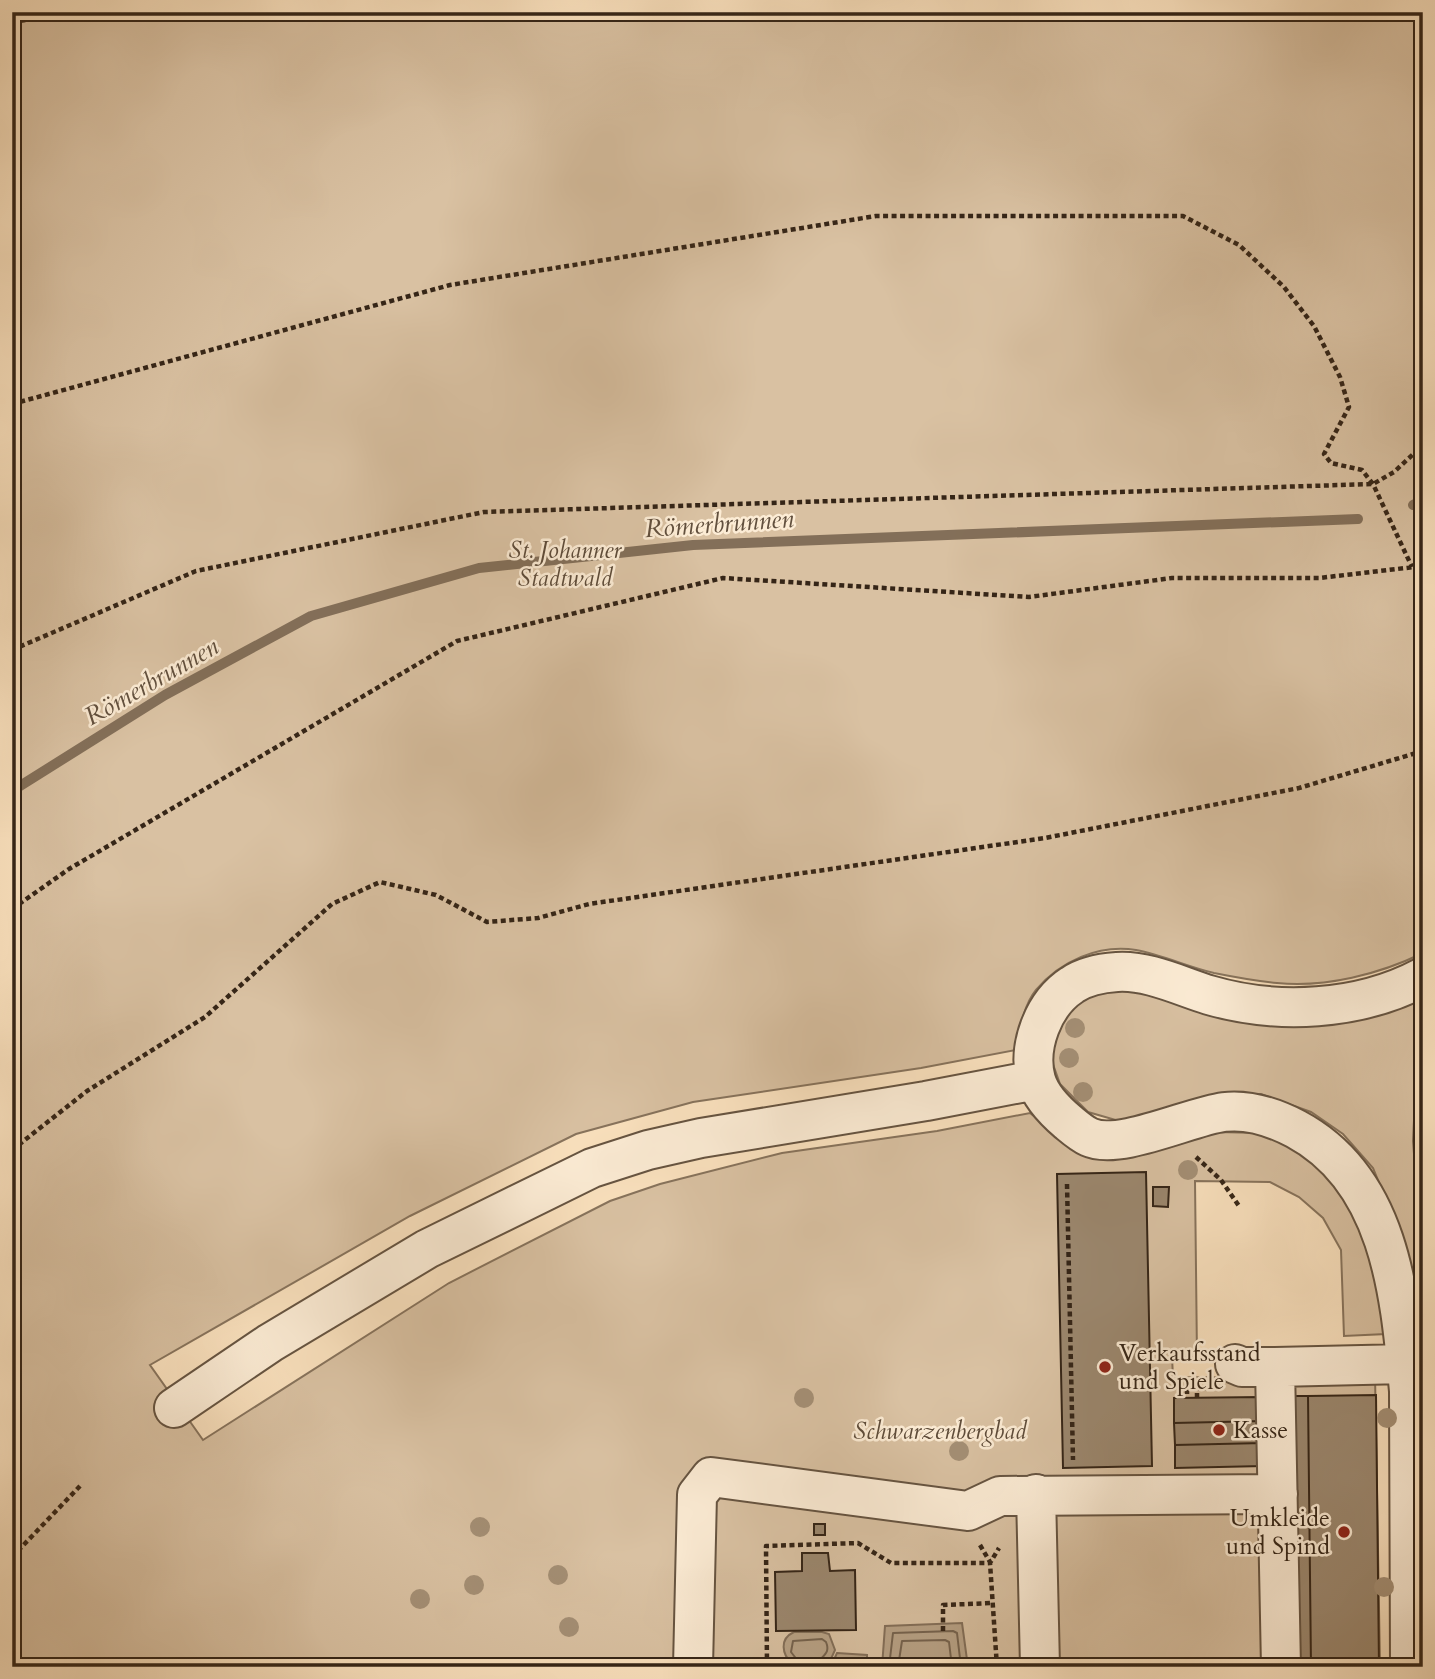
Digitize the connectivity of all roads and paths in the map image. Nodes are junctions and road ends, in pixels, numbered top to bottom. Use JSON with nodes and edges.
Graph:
{"nodes":[{"id":1,"x":76,"y":12,"type":"edge"},
{"id":2,"x":12,"y":22,"type":"edge"},
{"id":3,"x":12,"y":404,"type":"edge"},
{"id":4,"x":1423,"y":445,"type":"edge"},
{"id":5,"x":1373,"y":484,"type":"junction"},
{"id":6,"x":1423,"y":566,"type":"edge"},
{"id":7,"x":1412,"y":567,"type":"junction"},
{"id":8,"x":12,"y":650,"type":"edge"},
{"id":9,"x":1423,"y":751,"type":"edge"},
{"id":10,"x":12,"y":909,"type":"edge"},
{"id":11,"x":1423,"y":977,"type":"edge"},
{"id":12,"x":1423,"y":1079,"type":"edge"},
{"id":13,"x":1036,"y":1080,"type":"junction"},
{"id":14,"x":1164,"y":1128,"type":"junction"},
{"id":15,"x":12,"y":1150,"type":"edge"},
{"id":16,"x":1423,"y":1178,"type":"edge"},
{"id":17,"x":1067,"y":1184,"type":"dead end"},
{"id":18,"x":1239,"y":1206,"type":"dead end"},
{"id":19,"x":1235,"y":1364,"type":"dead end"},
{"id":20,"x":1406,"y":1364,"type":"junction"},
{"id":21,"x":1275,"y":1367,"type":"junction"},
{"id":22,"x":1187,"y":1389,"type":"dead end"},
{"id":23,"x":1197,"y":1389,"type":"dead end"},
{"id":24,"x":1187,"y":1398,"type":"dead end"},
{"id":25,"x":1197,"y":1398,"type":"dead end"},
{"id":26,"x":174,"y":1408,"type":"dead end"},
{"id":27,"x":1073,"y":1468,"type":"dead end"},
{"id":28,"x":80,"y":1486,"type":"dead end"},
{"id":29,"x":1037,"y":1494,"type":"junction"},
{"id":30,"x":1278,"y":1494,"type":"junction"},
{"id":31,"x":1001,"y":1544,"type":"dead end"},
{"id":32,"x":980,"y":1545,"type":"dead end"},
{"id":33,"x":12,"y":1557,"type":"edge"},
{"id":34,"x":990,"y":1563,"type":"junction"},
{"id":35,"x":993,"y":1602,"type":"junction"},
{"id":36,"x":943,"y":1631,"type":"dead end"},
{"id":37,"x":693,"y":1667,"type":"edge"},
{"id":38,"x":767,"y":1667,"type":"edge"},
{"id":39,"x":997,"y":1667,"type":"edge"},
{"id":40,"x":1040,"y":1667,"type":"edge"},
{"id":41,"x":1280,"y":1667,"type":"edge"},
{"id":42,"x":1410,"y":1667,"type":"edge"}],
"edges":[{"from":1,"to":2,"type":"path"},
{"from":3,"to":5,"type":"path"},
{"from":4,"to":5,"type":"path"},
{"from":5,"to":7,"type":"path"},
{"from":5,"to":8,"type":"path"},
{"from":6,"to":7,"type":"path"},
{"from":7,"to":10,"type":"path"},
{"from":9,"to":15,"type":"path"},
{"from":11,"to":13,"type":"street"},
{"from":12,"to":16,"type":"path"},
{"from":13,"to":14,"type":"street"},
{"from":13,"to":26,"type":"street"},
{"from":14,"to":18,"type":"path"},
{"from":14,"to":20,"type":"street"},
{"from":17,"to":27,"type":"path"},
{"from":19,"to":21,"type":"street"},
{"from":20,"to":21,"type":"street"},
{"from":20,"to":42,"type":"street"},
{"from":21,"to":30,"type":"street"},
{"from":22,"to":24,"type":"path"},
{"from":23,"to":25,"type":"path"},
{"from":28,"to":33,"type":"path"},
{"from":29,"to":30,"type":"street"},
{"from":29,"to":37,"type":"street"},
{"from":29,"to":40,"type":"street"},
{"from":30,"to":41,"type":"street"},
{"from":31,"to":34,"type":"path"},
{"from":32,"to":34,"type":"path"},
{"from":34,"to":35,"type":"path"},
{"from":34,"to":38,"type":"path"},
{"from":35,"to":36,"type":"path"},
{"from":35,"to":39,"type":"path"}]}
